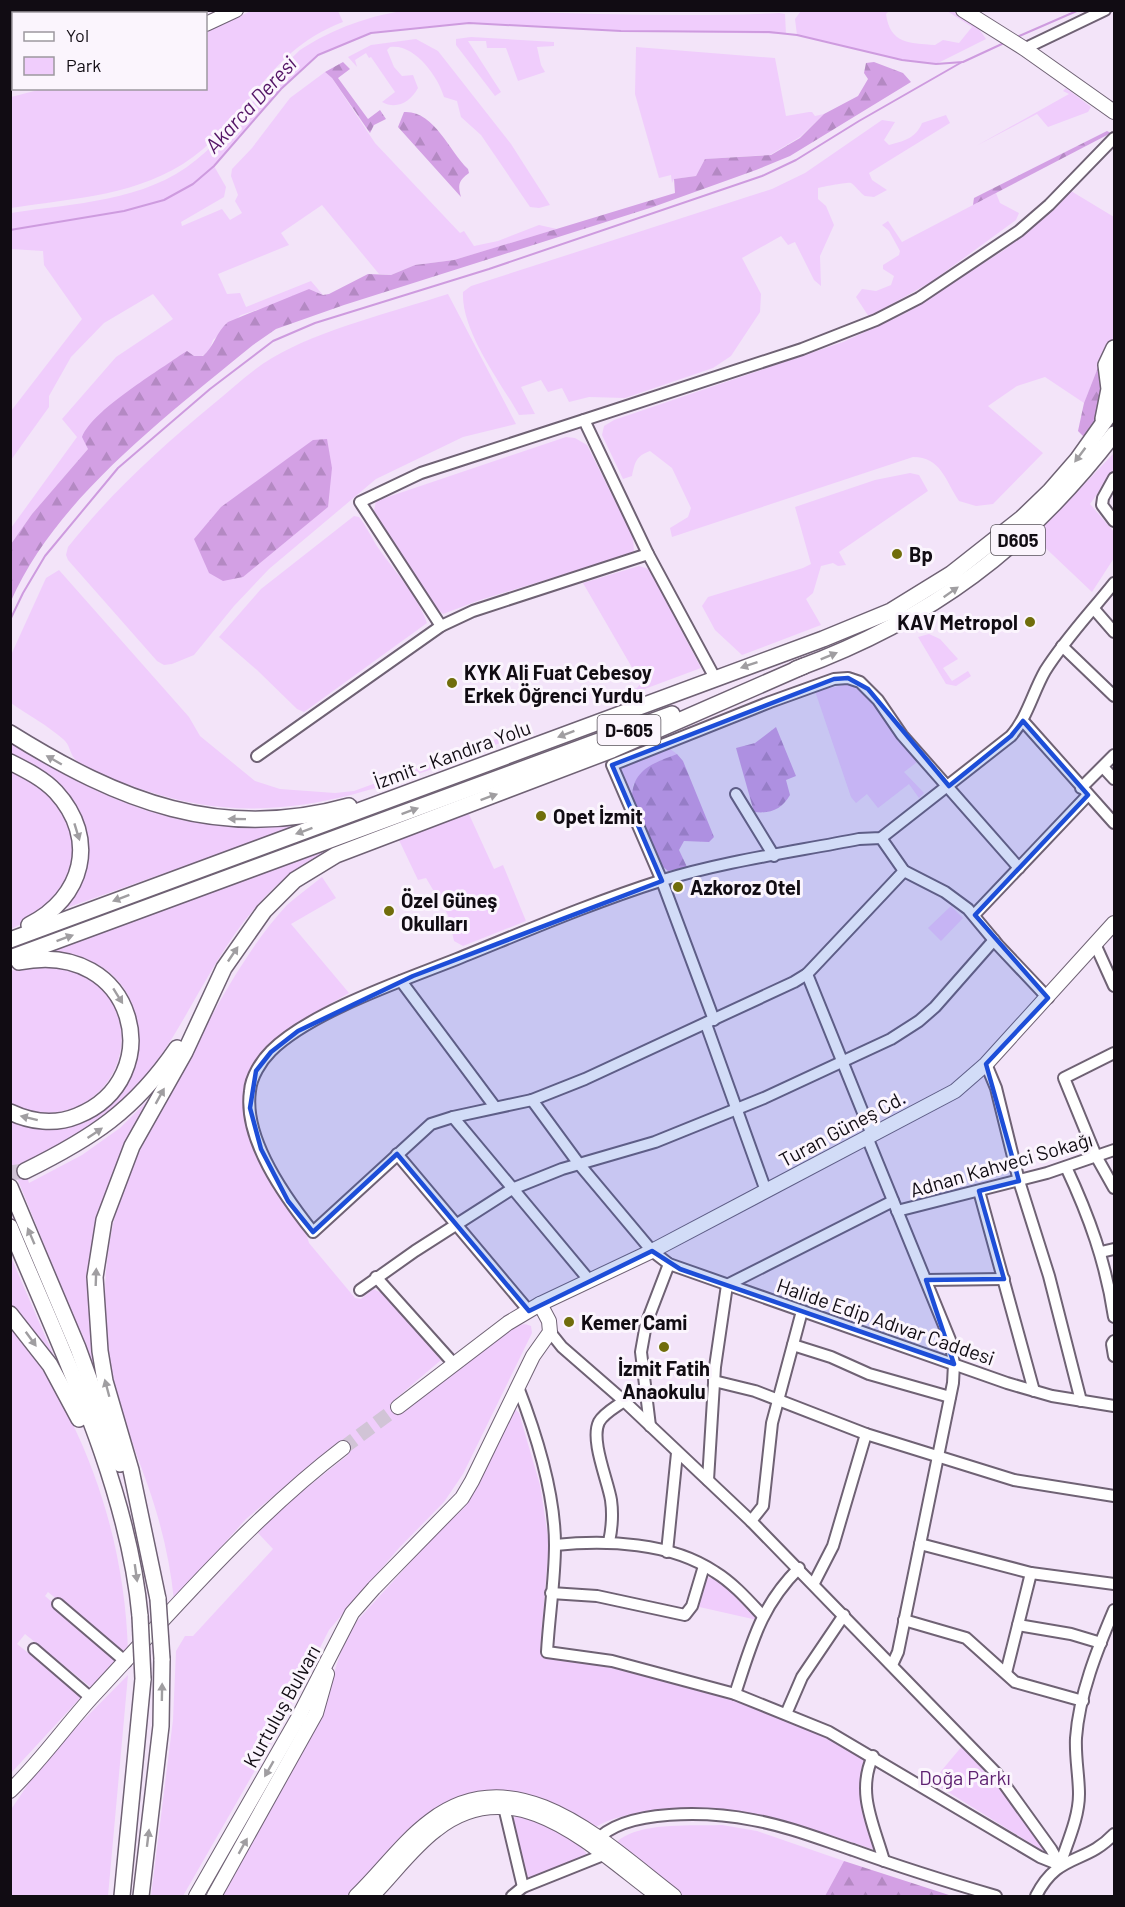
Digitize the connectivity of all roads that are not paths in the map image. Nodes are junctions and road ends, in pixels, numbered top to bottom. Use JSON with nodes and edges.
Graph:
{"nodes":[{"id":1,"x":236,"y":10,"type":"edge"},
{"id":2,"x":963,"y":10,"type":"edge"},
{"id":3,"x":978,"y":10,"type":"edge"},
{"id":4,"x":1105,"y":10,"type":"edge"},
{"id":5,"x":207,"y":24,"type":"edge"},
{"id":6,"x":991,"y":25,"type":"junction"},
{"id":7,"x":1028,"y":48,"type":"junction"},
{"id":8,"x":1114,"y":107,"type":"edge"},
{"id":9,"x":1114,"y":112,"type":"edge"},
{"id":10,"x":1114,"y":138,"type":"edge"},
{"id":11,"x":1113,"y":354,"type":"edge"},
{"id":12,"x":1114,"y":386,"type":"edge"},
{"id":13,"x":1114,"y":408,"type":"edge"},
{"id":14,"x":584,"y":420,"type":"junction"},
{"id":15,"x":1107,"y":431,"type":"edge"},
{"id":16,"x":1114,"y":450,"type":"edge"},
{"id":17,"x":1079,"y":477,"type":"junction"},
{"id":18,"x":1114,"y":478,"type":"edge"},
{"id":19,"x":1114,"y":521,"type":"edge"},
{"id":20,"x":648,"y":554,"type":"junction"},
{"id":21,"x":937,"y":583,"type":"joint"},
{"id":22,"x":1114,"y":583,"type":"edge"},
{"id":23,"x":1094,"y":609,"type":"junction"},
{"id":24,"x":901,"y":622,"type":"joint"},
{"id":25,"x":441,"y":626,"type":"junction"},
{"id":26,"x":1114,"y":632,"type":"edge"},
{"id":27,"x":1062,"y":646,"type":"junction"},
{"id":28,"x":804,"y":666,"type":"junction"},
{"id":29,"x":715,"y":678,"type":"junction"},
{"id":30,"x":1114,"y":696,"type":"edge"},
{"id":31,"x":1023,"y":721,"type":"junction"},
{"id":32,"x":10,"y":733,"type":"edge"},
{"id":33,"x":1114,"y":755,"type":"edge"},
{"id":34,"x":257,"y":756,"type":"dead end"},
{"id":35,"x":10,"y":762,"type":"edge"},
{"id":36,"x":1103,"y":767,"type":"junction"},
{"id":37,"x":458,"y":774,"type":"junction"},
{"id":38,"x":1114,"y":779,"type":"edge"},
{"id":39,"x":949,"y":786,"type":"junction"},
{"id":40,"x":1085,"y":792,"type":"junction"},
{"id":41,"x":736,"y":794,"type":"dead end"},
{"id":42,"x":1114,"y":823,"type":"edge"},
{"id":43,"x":881,"y":838,"type":"junction"},
{"id":44,"x":774,"y":856,"type":"junction"},
{"id":45,"x":1019,"y":868,"type":"junction"},
{"id":46,"x":904,"y":871,"type":"junction"},
{"id":47,"x":662,"y":881,"type":"junction"},
{"id":48,"x":974,"y":915,"type":"junction"},
{"id":49,"x":1114,"y":923,"type":"edge"},
{"id":50,"x":10,"y":934,"type":"edge"},
{"id":51,"x":10,"y":940,"type":"edge"},
{"id":52,"x":994,"y":940,"type":"junction"},
{"id":53,"x":1095,"y":944,"type":"junction"},
{"id":54,"x":10,"y":958,"type":"edge"},
{"id":55,"x":10,"y":964,"type":"edge"},
{"id":56,"x":807,"y":974,"type":"junction"},
{"id":57,"x":401,"y":981,"type":"junction"},
{"id":58,"x":1114,"y":986,"type":"edge"},
{"id":59,"x":1048,"y":998,"type":"junction"},
{"id":60,"x":205,"y":1005,"type":"junction"},
{"id":61,"x":710,"y":1022,"type":"junction"},
{"id":62,"x":1114,"y":1053,"type":"edge"},
{"id":63,"x":843,"y":1060,"type":"junction"},
{"id":64,"x":986,"y":1064,"type":"junction"},
{"id":65,"x":532,"y":1100,"type":"junction"},
{"id":66,"x":495,"y":1107,"type":"junction"},
{"id":67,"x":735,"y":1109,"type":"junction"},
{"id":68,"x":10,"y":1112,"type":"edge"},
{"id":69,"x":453,"y":1117,"type":"junction"},
{"id":70,"x":870,"y":1136,"type":"junction"},
{"id":71,"x":1114,"y":1150,"type":"edge"},
{"id":72,"x":397,"y":1154,"type":"junction"},
{"id":73,"x":1096,"y":1156,"type":"junction"},
{"id":74,"x":579,"y":1164,"type":"junction"},
{"id":75,"x":1066,"y":1167,"type":"junction"},
{"id":76,"x":25,"y":1171,"type":"tunnel mouth"},
{"id":77,"x":1019,"y":1181,"type":"junction"},
{"id":78,"x":10,"y":1188,"type":"edge"},
{"id":79,"x":1114,"y":1188,"type":"edge"},
{"id":80,"x":513,"y":1189,"type":"junction"},
{"id":81,"x":766,"y":1191,"type":"junction"},
{"id":82,"x":979,"y":1191,"type":"junction"},
{"id":83,"x":895,"y":1206,"type":"junction"},
{"id":84,"x":455,"y":1226,"type":"junction"},
{"id":85,"x":10,"y":1227,"type":"edge"},
{"id":86,"x":1114,"y":1249,"type":"edge"},
{"id":87,"x":652,"y":1251,"type":"junction"},
{"id":88,"x":1101,"y":1252,"type":"junction"},
{"id":89,"x":669,"y":1264,"type":"junction"},
{"id":90,"x":376,"y":1277,"type":"junction"},
{"id":91,"x":1004,"y":1279,"type":"junction"},
{"id":92,"x":589,"y":1280,"type":"junction"},
{"id":93,"x":926,"y":1280,"type":"junction"},
{"id":94,"x":727,"y":1285,"type":"junction"},
{"id":95,"x":360,"y":1290,"type":"dead end"},
{"id":96,"x":534,"y":1307,"type":"junction"},
{"id":97,"x":802,"y":1311,"type":"junction"},
{"id":98,"x":10,"y":1314,"type":"edge"},
{"id":99,"x":1114,"y":1317,"type":"edge"},
{"id":100,"x":550,"y":1332,"type":"junction"},
{"id":101,"x":1114,"y":1341,"type":"edge"},
{"id":102,"x":793,"y":1345,"type":"junction"},
{"id":103,"x":1114,"y":1356,"type":"edge"},
{"id":104,"x":454,"y":1364,"type":"junction"},
{"id":105,"x":954,"y":1364,"type":"junction"},
{"id":106,"x":714,"y":1381,"type":"junction"},
{"id":107,"x":518,"y":1387,"type":"junction"},
{"id":108,"x":1034,"y":1391,"type":"junction"},
{"id":109,"x":950,"y":1397,"type":"junction"},
{"id":110,"x":778,"y":1399,"type":"junction"},
{"id":111,"x":624,"y":1401,"type":"junction"},
{"id":112,"x":1081,"y":1401,"type":"junction"},
{"id":113,"x":1114,"y":1406,"type":"edge"},
{"id":114,"x":398,"y":1407,"type":"tunnel mouth"},
{"id":115,"x":650,"y":1426,"type":"junction"},
{"id":116,"x":866,"y":1434,"type":"junction"},
{"id":117,"x":343,"y":1448,"type":"tunnel mouth"},
{"id":118,"x":677,"y":1453,"type":"junction"},
{"id":119,"x":938,"y":1456,"type":"junction"},
{"id":120,"x":708,"y":1480,"type":"junction"},
{"id":121,"x":1114,"y":1496,"type":"edge"},
{"id":122,"x":751,"y":1521,"type":"junction"},
{"id":123,"x":135,"y":1528,"type":"junction"},
{"id":124,"x":609,"y":1542,"type":"junction"},
{"id":125,"x":920,"y":1544,"type":"junction"},
{"id":126,"x":555,"y":1545,"type":"junction"},
{"id":127,"x":667,"y":1552,"type":"junction"},
{"id":128,"x":704,"y":1566,"type":"junction"},
{"id":129,"x":799,"y":1568,"type":"junction"},
{"id":130,"x":1031,"y":1574,"type":"junction"},
{"id":131,"x":814,"y":1583,"type":"junction"},
{"id":132,"x":1114,"y":1584,"type":"edge"},
{"id":133,"x":551,"y":1593,"type":"junction"},
{"id":134,"x":58,"y":1604,"type":"dead end"},
{"id":135,"x":1114,"y":1610,"type":"edge"},
{"id":136,"x":762,"y":1615,"type":"junction"},
{"id":137,"x":844,"y":1615,"type":"junction"},
{"id":138,"x":904,"y":1620,"type":"junction"},
{"id":139,"x":1018,"y":1625,"type":"junction"},
{"id":140,"x":1101,"y":1643,"type":"junction"},
{"id":141,"x":335,"y":1646,"type":"junction"},
{"id":142,"x":34,"y":1649,"type":"dead end"},
{"id":143,"x":126,"y":1662,"type":"junction"},
{"id":144,"x":892,"y":1665,"type":"junction"},
{"id":145,"x":1006,"y":1673,"type":"junction"},
{"id":146,"x":735,"y":1694,"type":"junction"},
{"id":147,"x":91,"y":1698,"type":"junction"},
{"id":148,"x":1083,"y":1701,"type":"junction"},
{"id":149,"x":786,"y":1714,"type":"junction"},
{"id":150,"x":873,"y":1756,"type":"junction"},
{"id":151,"x":22,"y":1780,"type":"junction"},
{"id":152,"x":10,"y":1791,"type":"edge"},
{"id":153,"x":10,"y":1799,"type":"edge"},
{"id":154,"x":504,"y":1807,"type":"junction"},
{"id":155,"x":1114,"y":1834,"type":"edge"},
{"id":156,"x":597,"y":1847,"type":"junction"},
{"id":157,"x":1109,"y":1848,"type":"edge"},
{"id":158,"x":884,"y":1861,"type":"junction"},
{"id":159,"x":1060,"y":1865,"type":"junction"},
{"id":160,"x":523,"y":1887,"type":"junction"},
{"id":161,"x":122,"y":1896,"type":"edge"},
{"id":162,"x":141,"y":1896,"type":"edge"},
{"id":163,"x":196,"y":1896,"type":"edge"},
{"id":164,"x":214,"y":1896,"type":"edge"},
{"id":165,"x":362,"y":1896,"type":"edge"},
{"id":166,"x":512,"y":1896,"type":"edge"},
{"id":167,"x":658,"y":1896,"type":"edge"},
{"id":168,"x":674,"y":1896,"type":"edge"},
{"id":169,"x":996,"y":1896,"type":"edge"},
{"id":170,"x":1036,"y":1896,"type":"edge"}],
"edges":[{"from":1,"to":5,"type":"main road"},
{"from":2,"to":6,"type":"main road"},
{"from":3,"to":6,"type":"main road"},
{"from":4,"to":7,"type":"street"},
{"from":6,"to":7,"type":"main road"},
{"from":7,"to":8,"type":"main road"},
{"from":7,"to":9,"type":"main road"},
{"from":10,"to":14,"type":"street"},
{"from":11,"to":12,"type":"highway"},
{"from":11,"to":15,"type":"highway"},
{"from":13,"to":15,"type":"highway","name":"İzmit - Kandıra Yolu","number":"D605"},
{"from":14,"to":20,"type":"street"},
{"from":14,"to":25,"type":"street"},
{"from":15,"to":17,"type":"highway","name":"İzmit - Kandıra Yolu","number":"D605"},
{"from":15,"to":21,"type":"highway","name":"İzmit - Kandıra Yolu","number":"D605","one_way":true},
{"from":16,"to":17,"type":"highway"},
{"from":24,"to":17,"type":"highway","name":"İzmit - Kandıra Yolu","number":"D605","one_way":true},
{"from":18,"to":19,"type":"street"},
{"from":20,"to":25,"type":"street"},
{"from":20,"to":29,"type":"street"},
{"from":21,"to":29,"type":"highway","name":"İzmit - Kandıra Yolu","number":"D-605","one_way":true},
{"from":22,"to":23,"type":"street"},
{"from":23,"to":26,"type":"street"},
{"from":23,"to":27,"type":"street"},
{"from":28,"to":24,"type":"highway","name":"İzmit - Kandıra Yolu","number":"D-605","one_way":true},
{"from":25,"to":34,"type":"street"},
{"from":27,"to":30,"type":"street"},
{"from":27,"to":31,"type":"street"},
{"from":54,"to":28,"type":"highway","name":"İzmit - Kandıra Yolu","number":"D-605","one_way":true},
{"from":60,"to":28,"type":"highway","one_way":true},
{"from":29,"to":37,"type":"highway","name":"İzmit - Kandıra Yolu","number":"D-605","one_way":true},
{"from":31,"to":39,"type":"street"},
{"from":31,"to":40,"type":"street"},
{"from":37,"to":32,"type":"highway","one_way":true},
{"from":33,"to":36,"type":"street"},
{"from":35,"to":50,"type":"highway","one_way":true},
{"from":36,"to":38,"type":"street"},
{"from":36,"to":40,"type":"street"},
{"from":37,"to":51,"type":"highway","name":"İzmit - Kandıra Yolu","number":"D-605","one_way":true},
{"from":39,"to":43,"type":"street"},
{"from":39,"to":45,"type":"street"},
{"from":39,"to":47,"type":"street"},
{"from":40,"to":42,"type":"street"},
{"from":40,"to":45,"type":"street"},
{"from":41,"to":44,"type":"street"},
{"from":43,"to":44,"type":"street"},
{"from":43,"to":46,"type":"street"},
{"from":44,"to":47,"type":"street"},
{"from":45,"to":48,"type":"street"},
{"from":46,"to":48,"type":"street"},
{"from":46,"to":56,"type":"street"},
{"from":47,"to":57,"type":"street"},
{"from":47,"to":61,"type":"street"},
{"from":48,"to":52,"type":"street"},
{"from":49,"to":53,"type":"main road","name":"Turan Güneş Cd."},
{"from":52,"to":59,"type":"street"},
{"from":52,"to":63,"type":"street"},
{"from":53,"to":58,"type":"street"},
{"from":53,"to":59,"type":"main road","name":"Turan Güneş Cd."},
{"from":55,"to":68,"type":"highway","one_way":true},
{"from":56,"to":61,"type":"street"},
{"from":56,"to":63,"type":"street"},
{"from":57,"to":66,"type":"street"},
{"from":57,"to":72,"type":"street"},
{"from":59,"to":64,"type":"main road","name":"Turan Güneş Cd."},
{"from":76,"to":60,"type":"highway","one_way":true},
{"from":123,"to":60,"type":"highway","one_way":true},
{"from":61,"to":65,"type":"street"},
{"from":61,"to":67,"type":"street"},
{"from":62,"to":73,"type":"street"},
{"from":63,"to":67,"type":"street"},
{"from":63,"to":70,"type":"street"},
{"from":64,"to":70,"type":"main road","name":"Turan Güneş Cd."},
{"from":64,"to":77,"type":"street"},
{"from":65,"to":66,"type":"street"},
{"from":65,"to":74,"type":"street","name":"Halide Edip Adıvar Caddesi"},
{"from":66,"to":69,"type":"street"},
{"from":67,"to":74,"type":"street"},
{"from":67,"to":81,"type":"street"},
{"from":69,"to":72,"type":"street"},
{"from":69,"to":80,"type":"street"},
{"from":70,"to":81,"type":"main road","name":"Turan Güneş Cd."},
{"from":70,"to":83,"type":"street"},
{"from":71,"to":73,"type":"street","name":"Adnan Kahveci Sokağı"},
{"from":72,"to":84,"type":"street"},
{"from":73,"to":75,"type":"street","name":"Adnan Kahveci Sokağı"},
{"from":73,"to":79,"type":"street"},
{"from":74,"to":80,"type":"street"},
{"from":74,"to":87,"type":"street","name":"Halide Edip Adıvar Caddesi"},
{"from":75,"to":77,"type":"street","name":"Adnan Kahveci Sokağı"},
{"from":75,"to":88,"type":"street"},
{"from":77,"to":82,"type":"street","name":"Adnan Kahveci Sokağı"},
{"from":77,"to":112,"type":"street"},
{"from":123,"to":78,"type":"highway","one_way":true},
{"from":80,"to":84,"type":"street"},
{"from":80,"to":92,"type":"street"},
{"from":81,"to":87,"type":"main road","name":"Turan Güneş Cd."},
{"from":82,"to":83,"type":"street","name":"Adnan Kahveci Sokağı"},
{"from":82,"to":91,"type":"street"},
{"from":83,"to":93,"type":"street"},
{"from":83,"to":94,"type":"street","name":"Adnan Kahveci Sokağı"},
{"from":84,"to":90,"type":"street"},
{"from":84,"to":96,"type":"street"},
{"from":85,"to":123,"type":"highway"},
{"from":86,"to":88,"type":"street"},
{"from":87,"to":89,"type":"street","name":"Halide Edip Adıvar Caddesi"},
{"from":87,"to":92,"type":"main road","name":"Turan Güneş Cd."},
{"from":88,"to":99,"type":"street"},
{"from":89,"to":94,"type":"street","name":"Halide Edip Adıvar Caddesi"},
{"from":89,"to":115,"type":"street"},
{"from":90,"to":95,"type":"street"},
{"from":90,"to":104,"type":"street"},
{"from":91,"to":93,"type":"street"},
{"from":91,"to":108,"type":"street"},
{"from":92,"to":96,"type":"main road","name":"Turan Güneş Cd."},
{"from":93,"to":105,"type":"street"},
{"from":94,"to":97,"type":"street","name":"Halide Edip Adıvar Caddesi"},
{"from":94,"to":106,"type":"street"},
{"from":96,"to":100,"type":"main road"},
{"from":96,"to":104,"type":"main road","name":"Turan Güneş Cd."},
{"from":97,"to":102,"type":"street"},
{"from":97,"to":105,"type":"street","name":"Halide Edip Adıvar Caddesi"},
{"from":98,"to":123,"type":"highway","one_way":true},
{"from":100,"to":107,"type":"main road"},
{"from":100,"to":111,"type":"street"},
{"from":101,"to":103,"type":"street"},
{"from":102,"to":109,"type":"street"},
{"from":102,"to":110,"type":"street"},
{"from":104,"to":114,"type":"main road","name":"Turan Güneş Cd."},
{"from":105,"to":108,"type":"street","name":"Halide Edip Adıvar Caddesi"},
{"from":105,"to":109,"type":"street"},
{"from":106,"to":110,"type":"street"},
{"from":106,"to":120,"type":"street"},
{"from":107,"to":126,"type":"street"},
{"from":107,"to":141,"type":"main road"},
{"from":108,"to":112,"type":"street","name":"Halide Edip Adıvar Caddesi"},
{"from":109,"to":119,"type":"street"},
{"from":110,"to":116,"type":"street"},
{"from":110,"to":122,"type":"street"},
{"from":111,"to":115,"type":"street"},
{"from":111,"to":124,"type":"street"},
{"from":112,"to":113,"type":"street","name":"Halide Edip Adıvar Caddesi"},
{"from":115,"to":118,"type":"street"},
{"from":116,"to":119,"type":"street"},
{"from":116,"to":131,"type":"street"},
{"from":117,"to":143,"type":"main road"},
{"from":118,"to":120,"type":"street"},
{"from":118,"to":127,"type":"street"},
{"from":119,"to":121,"type":"street"},
{"from":119,"to":125,"type":"street"},
{"from":120,"to":122,"type":"street"},
{"from":122,"to":129,"type":"street"},
{"from":123,"to":161,"type":"highway","one_way":true,"bridge":true},
{"from":162,"to":123,"type":"highway","one_way":true,"bridge":true},
{"from":124,"to":126,"type":"street"},
{"from":124,"to":127,"type":"street"},
{"from":125,"to":130,"type":"street"},
{"from":125,"to":138,"type":"street"},
{"from":126,"to":133,"type":"street"},
{"from":127,"to":128,"type":"street"},
{"from":128,"to":133,"type":"street"},
{"from":128,"to":136,"type":"street"},
{"from":129,"to":131,"type":"street"},
{"from":129,"to":136,"type":"street"},
{"from":130,"to":132,"type":"street"},
{"from":130,"to":139,"type":"street"},
{"from":131,"to":137,"type":"street"},
{"from":133,"to":146,"type":"street"},
{"from":134,"to":143,"type":"street"},
{"from":135,"to":140,"type":"street"},
{"from":136,"to":146,"type":"street"},
{"from":137,"to":144,"type":"street"},
{"from":137,"to":149,"type":"street"},
{"from":138,"to":144,"type":"street"},
{"from":138,"to":145,"type":"street"},
{"from":139,"to":140,"type":"street"},
{"from":139,"to":145,"type":"street"},
{"from":140,"to":148,"type":"street"},
{"from":141,"to":163,"type":"main road","name":"Kurtuluş Bulvarı","one_way":true},
{"from":164,"to":141,"type":"main road","name":"Kurtuluş Bulvarı","one_way":true},
{"from":142,"to":147,"type":"street"},
{"from":143,"to":147,"type":"main road"},
{"from":144,"to":159,"type":"street"},
{"from":145,"to":148,"type":"street"},
{"from":146,"to":149,"type":"street"},
{"from":147,"to":151,"type":"main road"},
{"from":148,"to":159,"type":"street"},
{"from":149,"to":150,"type":"street"},
{"from":150,"to":158,"type":"street"},
{"from":150,"to":159,"type":"street"},
{"from":151,"to":152,"type":"main road"},
{"from":151,"to":153,"type":"street"},
{"from":154,"to":156,"type":"main road"},
{"from":154,"to":160,"type":"street"},
{"from":154,"to":165,"type":"main road"},
{"from":155,"to":157,"type":"street"},
{"from":156,"to":158,"type":"street"},
{"from":156,"to":160,"type":"street"},
{"from":156,"to":165,"type":"main road"},
{"from":156,"to":167,"type":"main road"},
{"from":156,"to":168,"type":"main road"},
{"from":157,"to":159,"type":"street"},
{"from":158,"to":169,"type":"street"},
{"from":159,"to":170,"type":"street"},
{"from":160,"to":166,"type":"street"}]}
